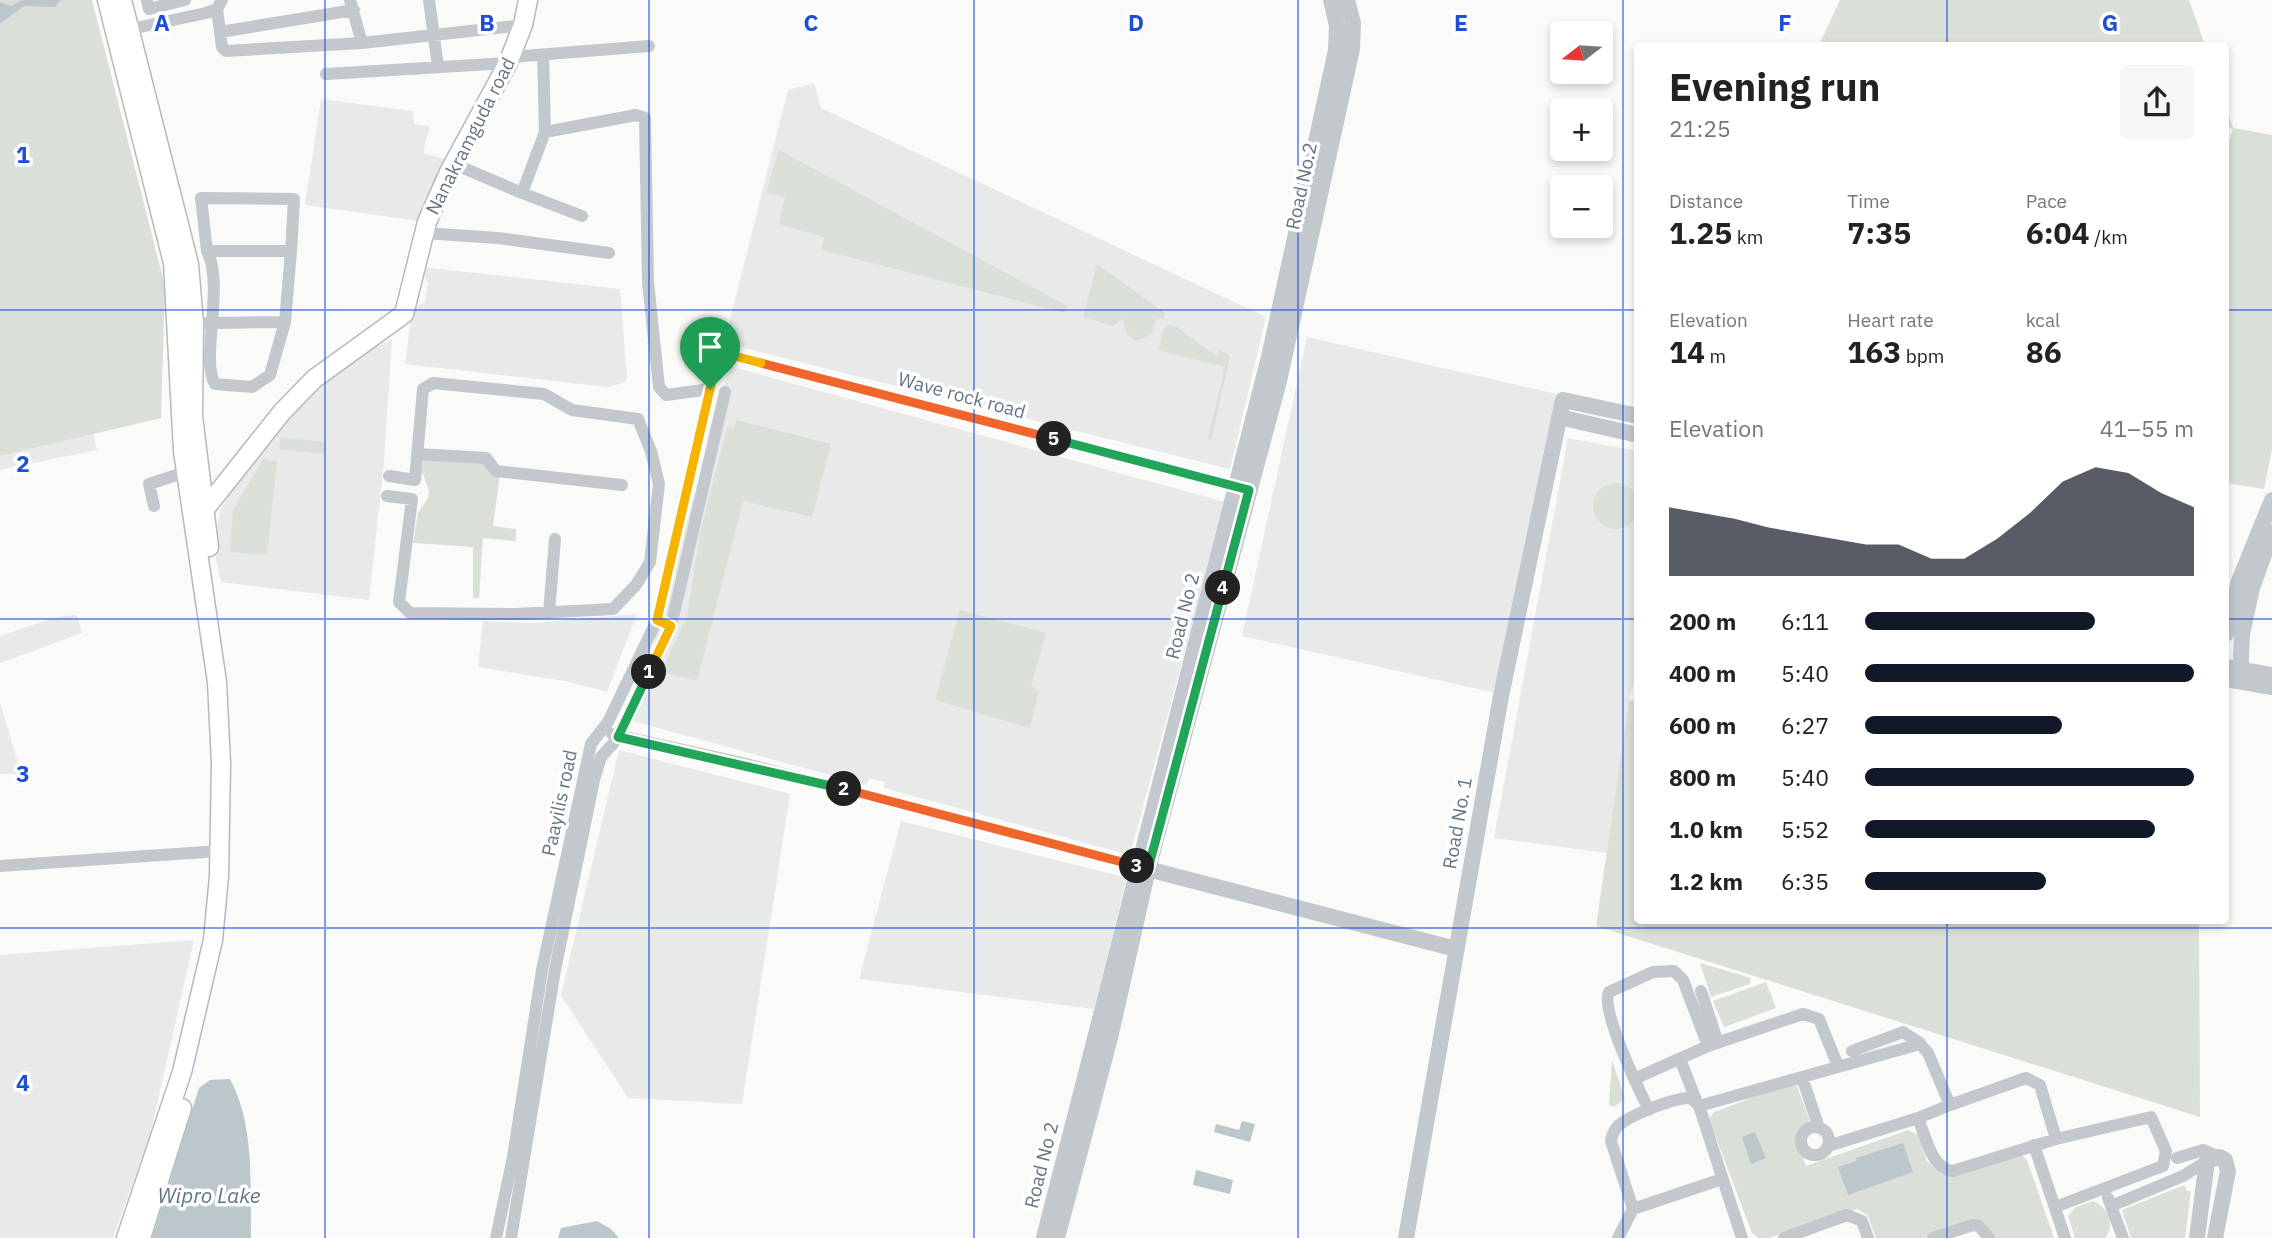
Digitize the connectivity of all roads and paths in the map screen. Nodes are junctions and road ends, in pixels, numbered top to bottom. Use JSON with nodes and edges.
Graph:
{"nodes":[{"id":1,"x":107,"y":0,"type":"edge"},
{"id":2,"x":122,"y":0,"type":"edge"},
{"id":3,"x":146,"y":0,"type":"edge"},
{"id":4,"x":185,"y":0,"type":"edge"},
{"id":5,"x":429,"y":0,"type":"edge"},
{"id":6,"x":528,"y":0,"type":"edge"},
{"id":7,"x":1331,"y":0,"type":"edge"},
{"id":8,"x":1347,"y":0,"type":"edge"},
{"id":9,"x":219,"y":4,"type":"edge"},
{"id":10,"x":352,"y":5,"type":"edge"},
{"id":11,"x":523,"y":25,"type":"junction"},
{"id":12,"x":131,"y":29,"type":"junction"},
{"id":13,"x":220,"y":32,"type":"junction"},
{"id":14,"x":436,"y":35,"type":"junction"},
{"id":15,"x":362,"y":43,"type":"junction"},
{"id":16,"x":649,"y":46,"type":"dead end"},
{"id":17,"x":543,"y":55,"type":"junction"},
{"id":18,"x":509,"y":60,"type":"junction"},
{"id":19,"x":438,"y":67,"type":"junction"},
{"id":20,"x":326,"y":74,"type":"dead end"},
{"id":21,"x":545,"y":132,"type":"junction"},
{"id":22,"x":454,"y":164,"type":"junction"},
{"id":23,"x":522,"y":193,"type":"junction"},
{"id":24,"x":582,"y":216,"type":"dead end"},
{"id":25,"x":423,"y":233,"type":"junction"},
{"id":26,"x":291,"y":251,"type":"junction"},
{"id":27,"x":609,"y":253,"type":"dead end"},
{"id":28,"x":210,"y":257,"type":"junction"},
{"id":29,"x":189,"y":264,"type":"junction"},
{"id":30,"x":285,"y":321,"type":"junction"},
{"id":31,"x":213,"y":323,"type":"junction"},
{"id":32,"x":194,"y":324,"type":"junction"},
{"id":33,"x":719,"y":352,"type":"joint"},
{"id":34,"x":1279,"y":381,"type":"joint"},
{"id":35,"x":710,"y":389,"type":"junction"},
{"id":36,"x":725,"y":392,"type":"dead end"},
{"id":37,"x":1634,"y":415,"type":"edge"},
{"id":38,"x":1559,"y":417,"type":"junction"},
{"id":39,"x":1634,"y":434,"type":"edge"},
{"id":40,"x":418,"y":454,"type":"junction"},
{"id":41,"x":186,"y":472,"type":"junction"},
{"id":42,"x":389,"y":476,"type":"dead end"},
{"id":43,"x":415,"y":480,"type":"junction"},
{"id":44,"x":622,"y":485,"type":"dead end"},
{"id":45,"x":1242,"y":488,"type":"junction"},
{"id":46,"x":387,"y":496,"type":"dead end"},
{"id":47,"x":412,"y":499,"type":"junction"},
{"id":48,"x":2272,"y":500,"type":"edge"},
{"id":49,"x":154,"y":506,"type":"dead end"},
{"id":50,"x":198,"y":510,"type":"junction"},
{"id":51,"x":2272,"y":532,"type":"edge"},
{"id":52,"x":555,"y":539,"type":"dead end"},
{"id":53,"x":549,"y":612,"type":"junction"},
{"id":54,"x":657,"y":620,"type":"junction"},
{"id":55,"x":2229,"y":622,"type":"edge"},
{"id":56,"x":671,"y":626,"type":"junction"},
{"id":57,"x":2233,"y":674,"type":"edge"},
{"id":58,"x":2272,"y":675,"type":"edge"},
{"id":59,"x":2272,"y":687,"type":"edge"},
{"id":60,"x":602,"y":730,"type":"junction"},
{"id":61,"x":618,"y":737,"type":"junction"},
{"id":62,"x":220,"y":851,"type":"junction"},
{"id":63,"x":0,"y":866,"type":"edge"},
{"id":64,"x":1143,"y":868,"type":"junction"},
{"id":65,"x":1456,"y":949,"type":"junction"},
{"id":66,"x":1701,"y":991,"type":"dead end"},
{"id":67,"x":1713,"y":1044,"type":"junction"},
{"id":68,"x":1920,"y":1044,"type":"junction"},
{"id":69,"x":1852,"y":1051,"type":"dead end"},
{"id":70,"x":1680,"y":1059,"type":"junction"},
{"id":71,"x":1838,"y":1066,"type":"junction"},
{"id":72,"x":1802,"y":1077,"type":"junction"},
{"id":73,"x":1634,"y":1079,"type":"junction"},
{"id":74,"x":1698,"y":1103,"type":"junction"},
{"id":75,"x":1950,"y":1105,"type":"junction"},
{"id":76,"x":1648,"y":1110,"type":"junction"},
{"id":77,"x":1918,"y":1118,"type":"junction"},
{"id":78,"x":1819,"y":1128,"type":"junction"},
{"id":79,"x":2056,"y":1139,"type":"junction"},
{"id":80,"x":2034,"y":1145,"type":"junction"},
{"id":81,"x":1828,"y":1146,"type":"junction"},
{"id":82,"x":2177,"y":1158,"type":"dead end"},
{"id":83,"x":2213,"y":1159,"type":"junction"},
{"id":84,"x":1722,"y":1179,"type":"junction"},
{"id":85,"x":2105,"y":1188,"type":"junction"},
{"id":86,"x":2111,"y":1206,"type":"junction"},
{"id":87,"x":2055,"y":1207,"type":"junction"},
{"id":88,"x":1633,"y":1209,"type":"junction"},
{"id":89,"x":126,"y":1238,"type":"edge"},
{"id":90,"x":141,"y":1238,"type":"edge"},
{"id":91,"x":496,"y":1238,"type":"edge"},
{"id":92,"x":511,"y":1238,"type":"edge"},
{"id":93,"x":1044,"y":1238,"type":"edge"},
{"id":94,"x":1056,"y":1238,"type":"edge"},
{"id":95,"x":1406,"y":1238,"type":"edge"},
{"id":96,"x":1618,"y":1238,"type":"edge"},
{"id":97,"x":1742,"y":1238,"type":"edge"},
{"id":98,"x":1784,"y":1238,"type":"edge"},
{"id":99,"x":1868,"y":1238,"type":"edge"},
{"id":100,"x":1933,"y":1238,"type":"edge"},
{"id":101,"x":1989,"y":1238,"type":"edge"},
{"id":102,"x":2065,"y":1238,"type":"edge"},
{"id":103,"x":2123,"y":1238,"type":"edge"},
{"id":104,"x":2197,"y":1238,"type":"edge"},
{"id":105,"x":2215,"y":1238,"type":"edge"}],
"edges":[{"from":1,"to":41,"type":"main road"},
{"from":2,"to":12,"type":"main road"},
{"from":3,"to":4,"type":"street"},
{"from":5,"to":14,"type":"street"},
{"from":6,"to":11,"type":"main road","name":"Nanakramguda road"},
{"from":7,"to":45,"type":"street","name":"Road No 2"},
{"from":8,"to":34,"type":"street","name":"Road No.2"},
{"from":9,"to":12,"type":"street"},
{"from":9,"to":13,"type":"street"},
{"from":10,"to":13,"type":"street"},
{"from":10,"to":15,"type":"street"},
{"from":11,"to":14,"type":"street"},
{"from":11,"to":18,"type":"main road","name":"Nanakramguda road"},
{"from":12,"to":29,"type":"main road"},
{"from":13,"to":15,"type":"street"},
{"from":14,"to":15,"type":"street"},
{"from":14,"to":19,"type":"street"},
{"from":16,"to":17,"type":"street"},
{"from":17,"to":18,"type":"street"},
{"from":17,"to":21,"type":"street"},
{"from":18,"to":19,"type":"street"},
{"from":18,"to":22,"type":"main road","name":"Nanakramguda road"},
{"from":19,"to":20,"type":"street"},
{"from":21,"to":23,"type":"street"},
{"from":21,"to":35,"type":"street"},
{"from":22,"to":23,"type":"street"},
{"from":22,"to":25,"type":"main road","name":"Nanakramguda road"},
{"from":23,"to":24,"type":"street"},
{"from":25,"to":27,"type":"street"},
{"from":25,"to":50,"type":"main road","name":"Nanakramguda road"},
{"from":26,"to":28,"type":"street"},
{"from":26,"to":28,"type":"street"},
{"from":26,"to":30,"type":"street"},
{"from":28,"to":29,"type":"street"},
{"from":28,"to":31,"type":"street"},
{"from":29,"to":32,"type":"main road"},
{"from":30,"to":31,"type":"street"},
{"from":30,"to":31,"type":"street"},
{"from":31,"to":32,"type":"street"},
{"from":32,"to":50,"type":"main road"},
{"from":33,"to":35,"type":"street","name":"Paayilis road"},
{"from":33,"to":45,"type":"street","name":"Wave rock road"},
{"from":34,"to":45,"type":"street","name":"Road No 2"},
{"from":35,"to":54,"type":"street","name":"Paayilis road"},
{"from":36,"to":56,"type":"street","name":"Paayilis road"},
{"from":37,"to":38,"type":"street","name":"Road No. 1"},
{"from":38,"to":39,"type":"street"},
{"from":38,"to":65,"type":"street","name":"Road No. 1"},
{"from":40,"to":43,"type":"street"},
{"from":40,"to":44,"type":"street"},
{"from":40,"to":53,"type":"street"},
{"from":41,"to":49,"type":"street"},
{"from":41,"to":50,"type":"main road"},
{"from":42,"to":43,"type":"street"},
{"from":43,"to":47,"type":"street"},
{"from":45,"to":64,"type":"street","name":"Road No 2"},
{"from":46,"to":47,"type":"street"},
{"from":47,"to":53,"type":"street"},
{"from":48,"to":55,"type":"street"},
{"from":50,"to":62,"type":"main road"},
{"from":50,"to":90,"type":"main road"},
{"from":51,"to":57,"type":"street"},
{"from":52,"to":53,"type":"street"},
{"from":54,"to":56,"type":"street"},
{"from":54,"to":60,"type":"street","name":"Paayilis road"},
{"from":56,"to":61,"type":"street","name":"Paayilis road"},
{"from":57,"to":58,"type":"street"},
{"from":57,"to":59,"type":"street"},
{"from":60,"to":61,"type":"street"},
{"from":60,"to":91,"type":"street","name":"Paayilis road"},
{"from":61,"to":64,"type":"street"},
{"from":61,"to":92,"type":"street","name":"Paayilis road"},
{"from":62,"to":63,"type":"street"},
{"from":62,"to":89,"type":"main road"},
{"from":64,"to":65,"type":"street"},
{"from":64,"to":93,"type":"street","name":"Road No 2"},
{"from":64,"to":94,"type":"street","name":"Road No 2"},
{"from":65,"to":95,"type":"street","name":"Road No. 1"},
{"from":66,"to":67,"type":"street"},
{"from":67,"to":70,"type":"street"},
{"from":67,"to":71,"type":"street"},
{"from":67,"to":73,"type":"street"},
{"from":68,"to":69,"type":"street"},
{"from":68,"to":71,"type":"street"},
{"from":68,"to":75,"type":"street"},
{"from":70,"to":73,"type":"street"},
{"from":70,"to":74,"type":"street"},
{"from":71,"to":72,"type":"street"},
{"from":72,"to":74,"type":"street"},
{"from":72,"to":78,"type":"street"},
{"from":73,"to":76,"type":"street"},
{"from":74,"to":76,"type":"street"},
{"from":74,"to":84,"type":"street"},
{"from":75,"to":77,"type":"street"},
{"from":75,"to":79,"type":"street"},
{"from":76,"to":88,"type":"street"},
{"from":77,"to":80,"type":"street"},
{"from":77,"to":81,"type":"street"},
{"from":78,"to":81,"type":"street"},
{"from":78,"to":81,"type":"street"},
{"from":79,"to":80,"type":"street"},
{"from":79,"to":85,"type":"street"},
{"from":80,"to":87,"type":"street"},
{"from":82,"to":83,"type":"street"},
{"from":83,"to":86,"type":"street"},
{"from":83,"to":104,"type":"street"},
{"from":83,"to":105,"type":"street"},
{"from":84,"to":88,"type":"street"},
{"from":84,"to":97,"type":"street"},
{"from":85,"to":86,"type":"street"},
{"from":85,"to":87,"type":"street"},
{"from":86,"to":103,"type":"street"},
{"from":87,"to":102,"type":"street"},
{"from":88,"to":96,"type":"street"},
{"from":98,"to":99,"type":"street"},
{"from":100,"to":101,"type":"street"}]}
